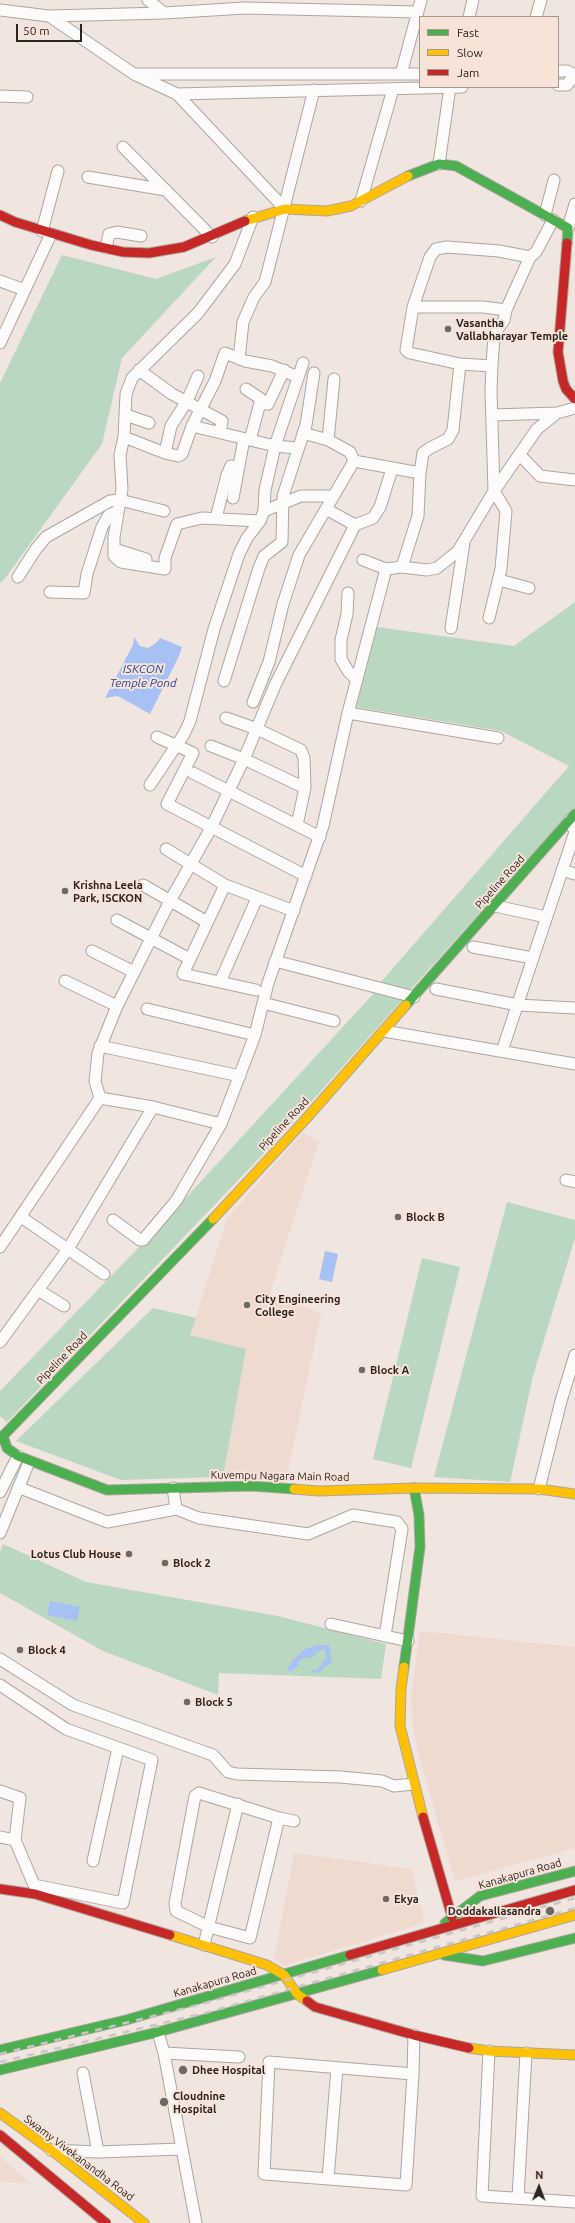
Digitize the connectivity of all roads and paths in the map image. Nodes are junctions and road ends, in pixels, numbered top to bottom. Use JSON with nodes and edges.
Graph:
{"nodes":[{"id":1,"x":148,"y":0,"type":"edge"},
{"id":2,"x":235,"y":0,"type":"edge"},
{"id":3,"x":421,"y":0,"type":"edge"},
{"id":4,"x":474,"y":0,"type":"edge"},
{"id":5,"x":541,"y":0,"type":"edge"},
{"id":6,"x":245,"y":8,"type":"junction"},
{"id":7,"x":0,"y":10,"type":"edge"},
{"id":8,"x":418,"y":12,"type":"junction"},
{"id":9,"x":164,"y":13,"type":"junction"},
{"id":10,"x":49,"y":16,"type":"junction"},
{"id":11,"x":469,"y":16,"type":"edge"},
{"id":12,"x":536,"y":16,"type":"edge"},
{"id":13,"x":559,"y":71,"type":"edge"},
{"id":14,"x":134,"y":74,"type":"junction"},
{"id":15,"x":401,"y":74,"type":"junction"},
{"id":16,"x":419,"y":74,"type":"edge"},
{"id":17,"x":575,"y":75,"type":"edge"},
{"id":18,"x":559,"y":85,"type":"edge"},
{"id":19,"x":421,"y":88,"type":"edge"},
{"id":20,"x":450,"y":88,"type":"edge"},
{"id":21,"x":392,"y":89,"type":"junction"},
{"id":22,"x":314,"y":90,"type":"junction"},
{"id":23,"x":177,"y":94,"type":"junction"},
{"id":24,"x":0,"y":96,"type":"edge"},
{"id":25,"x":27,"y":97,"type":"dead end"},
{"id":26,"x":123,"y":147,"type":"dead end"},
{"id":27,"x":439,"y":164,"type":"junction"},
{"id":28,"x":58,"y":171,"type":"dead end"},
{"id":29,"x":88,"y":177,"type":"dead end"},
{"id":30,"x":554,"y":180,"type":"dead end"},
{"id":31,"x":166,"y":190,"type":"junction"},
{"id":32,"x":361,"y":202,"type":"junction"},
{"id":33,"x":575,"y":204,"type":"edge"},
{"id":34,"x":285,"y":209,"type":"junction"},
{"id":35,"x":0,"y":215,"type":"edge"},
{"id":36,"x":253,"y":217,"type":"junction"},
{"id":37,"x":549,"y":217,"type":"junction"},
{"id":38,"x":568,"y":228,"type":"junction"},
{"id":39,"x":46,"y":232,"type":"junction"},
{"id":40,"x":141,"y":236,"type":"dead end"},
{"id":41,"x":212,"y":237,"type":"junction"},
{"id":42,"x":106,"y":248,"type":"junction"},
{"id":43,"x":530,"y":258,"type":"junction"},
{"id":44,"x":0,"y":281,"type":"edge"},
{"id":45,"x":25,"y":290,"type":"junction"},
{"id":46,"x":413,"y":308,"type":"junction"},
{"id":47,"x":506,"y":310,"type":"junction"},
{"id":48,"x":0,"y":343,"type":"edge"},
{"id":49,"x":239,"y":359,"type":"junction"},
{"id":50,"x":303,"y":363,"type":"dead end"},
{"id":51,"x":460,"y":364,"type":"junction"},
{"id":52,"x":560,"y":364,"type":"junction"},
{"id":53,"x":492,"y":366,"type":"junction"},
{"id":54,"x":139,"y":370,"type":"junction"},
{"id":55,"x":284,"y":370,"type":"junction"},
{"id":56,"x":314,"y":373,"type":"dead end"},
{"id":57,"x":198,"y":376,"type":"dead end"},
{"id":58,"x":298,"y":376,"type":"junction"},
{"id":59,"x":334,"y":379,"type":"dead end"},
{"id":60,"x":574,"y":383,"type":"edge"},
{"id":61,"x":246,"y":389,"type":"dead end"},
{"id":62,"x":575,"y":399,"type":"edge"},
{"id":63,"x":187,"y":401,"type":"junction"},
{"id":64,"x":260,"y":403,"type":"junction"},
{"id":65,"x":575,"y":408,"type":"edge"},
{"id":66,"x":201,"y":410,"type":"junction"},
{"id":67,"x":557,"y":413,"type":"junction"},
{"id":68,"x":126,"y":415,"type":"junction"},
{"id":69,"x":492,"y":415,"type":"junction"},
{"id":70,"x":149,"y":423,"type":"dead end"},
{"id":71,"x":192,"y":426,"type":"junction"},
{"id":72,"x":220,"y":432,"type":"junction"},
{"id":73,"x":304,"y":433,"type":"junction"},
{"id":74,"x":124,"y":437,"type":"junction"},
{"id":75,"x":247,"y":439,"type":"junction"},
{"id":76,"x":328,"y":440,"type":"junction"},
{"id":77,"x":275,"y":446,"type":"junction"},
{"id":78,"x":297,"y":448,"type":"junction"},
{"id":79,"x":165,"y":453,"type":"junction"},
{"id":80,"x":520,"y":455,"type":"junction"},
{"id":81,"x":354,"y":461,"type":"junction"},
{"id":82,"x":239,"y":467,"type":"junction"},
{"id":83,"x":392,"y":469,"type":"junction"},
{"id":84,"x":420,"y":473,"type":"junction"},
{"id":85,"x":575,"y":480,"type":"edge"},
{"id":86,"x":494,"y":491,"type":"junction"},
{"id":87,"x":332,"y":496,"type":"junction"},
{"id":88,"x":233,"y":498,"type":"dead end"},
{"id":89,"x":282,"y":504,"type":"junction"},
{"id":90,"x":119,"y":505,"type":"junction"},
{"id":91,"x":326,"y":509,"type":"junction"},
{"id":92,"x":164,"y":511,"type":"dead end"},
{"id":93,"x":262,"y":516,"type":"junction"},
{"id":94,"x":216,"y":518,"type":"junction"},
{"id":95,"x":355,"y":525,"type":"junction"},
{"id":96,"x":465,"y":541,"type":"junction"},
{"id":97,"x":114,"y":549,"type":"junction"},
{"id":98,"x":146,"y":559,"type":"dead end"},
{"id":99,"x":364,"y":560,"type":"dead end"},
{"id":100,"x":402,"y":567,"type":"junction"},
{"id":101,"x":386,"y":569,"type":"junction"},
{"id":102,"x":18,"y":577,"type":"dead end"},
{"id":103,"x":499,"y":580,"type":"junction"},
{"id":104,"x":529,"y":588,"type":"dead end"},
{"id":105,"x":50,"y":592,"type":"dead end"},
{"id":106,"x":348,"y":593,"type":"dead end"},
{"id":107,"x":489,"y":618,"type":"dead end"},
{"id":108,"x":451,"y":628,"type":"dead end"},
{"id":109,"x":357,"y":680,"type":"junction"},
{"id":110,"x":224,"y":681,"type":"dead end"},
{"id":111,"x":253,"y":702,"type":"dead end"},
{"id":112,"x":348,"y":713,"type":"junction"},
{"id":113,"x":226,"y":718,"type":"dead end"},
{"id":114,"x":257,"y":729,"type":"junction"},
{"id":115,"x":157,"y":737,"type":"dead end"},
{"id":116,"x":498,"y":738,"type":"dead end"},
{"id":117,"x":177,"y":746,"type":"junction"},
{"id":118,"x":211,"y":746,"type":"dead end"},
{"id":119,"x":244,"y":759,"type":"junction"},
{"id":120,"x":193,"y":773,"type":"dead end"},
{"id":121,"x":150,"y":785,"type":"dead end"},
{"id":122,"x":305,"y":788,"type":"junction"},
{"id":123,"x":229,"y":791,"type":"junction"},
{"id":124,"x":572,"y":817,"type":"edge"},
{"id":125,"x":297,"y":825,"type":"junction"},
{"id":126,"x":211,"y":828,"type":"junction"},
{"id":127,"x":575,"y":832,"type":"edge"},
{"id":128,"x":320,"y":837,"type":"junction"},
{"id":129,"x":166,"y":850,"type":"dead end"},
{"id":130,"x":191,"y":864,"type":"junction"},
{"id":131,"x":562,"y":870,"type":"junction"},
{"id":132,"x":575,"y":874,"type":"edge"},
{"id":133,"x":306,"y":876,"type":"junction"},
{"id":134,"x":143,"y":885,"type":"dead end"},
{"id":135,"x":225,"y":885,"type":"junction"},
{"id":136,"x":258,"y":898,"type":"junction"},
{"id":137,"x":170,"y":901,"type":"junction"},
{"id":138,"x":495,"y":906,"type":"junction"},
{"id":139,"x":294,"y":911,"type":"junction"},
{"id":140,"x":546,"y":917,"type":"junction"},
{"id":141,"x":117,"y":920,"type":"dead end"},
{"id":142,"x":207,"y":922,"type":"junction"},
{"id":143,"x":150,"y":939,"type":"junction"},
{"id":144,"x":473,"y":946,"type":"dead end"},
{"id":145,"x":92,"y":950,"type":"dead end"},
{"id":146,"x":533,"y":958,"type":"junction"},
{"id":147,"x":190,"y":959,"type":"junction"},
{"id":148,"x":275,"y":962,"type":"junction"},
{"id":149,"x":134,"y":972,"type":"junction"},
{"id":150,"x":65,"y":981,"type":"dead end"},
{"id":151,"x":220,"y":982,"type":"junction"},
{"id":152,"x":436,"y":989,"type":"dead end"},
{"id":153,"x":256,"y":990,"type":"dead end"},
{"id":154,"x":414,"y":997,"type":"junction"},
{"id":155,"x":263,"y":1003,"type":"junction"},
{"id":156,"x":518,"y":1005,"type":"junction"},
{"id":157,"x":117,"y":1006,"type":"junction"},
{"id":158,"x":575,"y":1008,"type":"edge"},
{"id":159,"x":147,"y":1009,"type":"dead end"},
{"id":160,"x":334,"y":1020,"type":"dead end"},
{"id":161,"x":384,"y":1031,"type":"junction"},
{"id":162,"x":254,"y":1035,"type":"junction"},
{"id":163,"x":100,"y":1046,"type":"junction"},
{"id":164,"x":502,"y":1051,"type":"junction"},
{"id":165,"x":575,"y":1064,"type":"edge"},
{"id":166,"x":240,"y":1076,"type":"junction"},
{"id":167,"x":100,"y":1098,"type":"junction"},
{"id":168,"x":153,"y":1107,"type":"junction"},
{"id":169,"x":221,"y":1124,"type":"junction"},
{"id":170,"x":21,"y":1217,"type":"junction"},
{"id":171,"x":113,"y":1220,"type":"dead end"},
{"id":172,"x":0,"y":1247,"type":"edge"},
{"id":173,"x":68,"y":1249,"type":"junction"},
{"id":174,"x":104,"y":1274,"type":"dead end"},
{"id":175,"x":38,"y":1290,"type":"junction"},
{"id":176,"x":64,"y":1306,"type":"dead end"},
{"id":177,"x":0,"y":1342,"type":"edge"},
{"id":178,"x":575,"y":1355,"type":"edge"},
{"id":179,"x":1,"y":1436,"type":"edge"},
{"id":180,"x":18,"y":1456,"type":"junction"},
{"id":181,"x":30,"y":1462,"type":"junction"},
{"id":182,"x":20,"y":1488,"type":"junction"},
{"id":183,"x":173,"y":1488,"type":"junction"},
{"id":184,"x":414,"y":1488,"type":"junction"},
{"id":185,"x":539,"y":1489,"type":"junction"},
{"id":186,"x":0,"y":1492,"type":"edge"},
{"id":187,"x":575,"y":1494,"type":"edge"},
{"id":188,"x":176,"y":1509,"type":"junction"},
{"id":189,"x":0,"y":1533,"type":"edge"},
{"id":190,"x":331,"y":1624,"type":"dead end"},
{"id":191,"x":385,"y":1636,"type":"junction"},
{"id":192,"x":408,"y":1640,"type":"junction"},
{"id":193,"x":0,"y":1659,"type":"edge"},
{"id":194,"x":0,"y":1685,"type":"edge"},
{"id":195,"x":118,"y":1748,"type":"junction"},
{"id":196,"x":413,"y":1784,"type":"junction"},
{"id":197,"x":0,"y":1791,"type":"edge"},
{"id":198,"x":238,"y":1804,"type":"junction"},
{"id":199,"x":280,"y":1818,"type":"junction"},
{"id":200,"x":294,"y":1821,"type":"dead end"},
{"id":201,"x":0,"y":1837,"type":"edge"},
{"id":202,"x":15,"y":1840,"type":"junction"},
{"id":203,"x":93,"y":1861,"type":"dead end"},
{"id":204,"x":575,"y":1871,"type":"edge"},
{"id":205,"x":0,"y":1889,"type":"edge"},
{"id":206,"x":575,"y":1890,"type":"edge"},
{"id":207,"x":575,"y":1915,"type":"edge"},
{"id":208,"x":452,"y":1917,"type":"junction"},
{"id":209,"x":209,"y":1927,"type":"junction"},
{"id":210,"x":434,"y":1930,"type":"junction"},
{"id":211,"x":575,"y":1938,"type":"edge"},
{"id":212,"x":204,"y":1945,"type":"junction"},
{"id":213,"x":431,"y":1955,"type":"junction"},
{"id":214,"x":284,"y":1975,"type":"junction"},
{"id":215,"x":297,"y":1994,"type":"junction"},
{"id":216,"x":158,"y":2032,"type":"junction"},
{"id":217,"x":414,"y":2035,"type":"junction"},
{"id":218,"x":0,"y":2050,"type":"edge"},
{"id":219,"x":489,"y":2051,"type":"junction"},
{"id":220,"x":164,"y":2053,"type":"junction"},
{"id":221,"x":526,"y":2053,"type":"junction"},
{"id":222,"x":575,"y":2055,"type":"edge"},
{"id":223,"x":239,"y":2057,"type":"dead end"},
{"id":224,"x":337,"y":2068,"type":"junction"},
{"id":225,"x":0,"y":2070,"type":"edge"},
{"id":226,"x":83,"y":2073,"type":"dead end"},
{"id":227,"x":413,"y":2074,"type":"junction"},
{"id":228,"x":0,"y":2113,"type":"edge"},
{"id":229,"x":0,"y":2135,"type":"edge"},
{"id":230,"x":181,"y":2149,"type":"junction"},
{"id":231,"x":51,"y":2150,"type":"junction"},
{"id":232,"x":98,"y":2152,"type":"junction"},
{"id":233,"x":328,"y":2179,"type":"junction"},
{"id":234,"x":518,"y":2198,"type":"junction"},
{"id":235,"x":575,"y":2202,"type":"edge"},
{"id":236,"x":106,"y":2223,"type":"edge"},
{"id":237,"x":144,"y":2223,"type":"edge"},
{"id":238,"x":196,"y":2223,"type":"edge"}],
"edges":[{"from":1,"to":9,"type":"street"},
{"from":2,"to":6,"type":"street"},
{"from":3,"to":8,"type":"street"},
{"from":4,"to":11,"type":"street"},
{"from":5,"to":12,"type":"street"},
{"from":6,"to":8,"type":"street"},
{"from":6,"to":9,"type":"street"},
{"from":7,"to":10,"type":"street"},
{"from":8,"to":15,"type":"street"},
{"from":9,"to":10,"type":"street"},
{"from":10,"to":14,"type":"street"},
{"from":13,"to":17,"type":"street"},
{"from":14,"to":15,"type":"street"},
{"from":14,"to":23,"type":"street"},
{"from":15,"to":16,"type":"street"},
{"from":17,"to":18,"type":"street"},
{"from":19,"to":21,"type":"street"},
{"from":20,"to":27,"type":"street"},
{"from":21,"to":22,"type":"street"},
{"from":21,"to":32,"type":"street"},
{"from":22,"to":23,"type":"street"},
{"from":22,"to":34,"type":"street"},
{"from":23,"to":34,"type":"street"},
{"from":24,"to":25,"type":"street"},
{"from":26,"to":31,"type":"street"},
{"from":27,"to":32,"type":"main road"},
{"from":27,"to":37,"type":"main road"},
{"from":28,"to":39,"type":"street"},
{"from":29,"to":31,"type":"street"},
{"from":30,"to":37,"type":"street"},
{"from":31,"to":41,"type":"street"},
{"from":32,"to":34,"type":"main road"},
{"from":33,"to":38,"type":"street"},
{"from":34,"to":36,"type":"main road"},
{"from":34,"to":49,"type":"street"},
{"from":35,"to":39,"type":"main road"},
{"from":36,"to":41,"type":"main road"},
{"from":36,"to":54,"type":"street"},
{"from":37,"to":38,"type":"main road"},
{"from":37,"to":43,"type":"street"},
{"from":38,"to":52,"type":"main road"},
{"from":39,"to":42,"type":"main road"},
{"from":39,"to":45,"type":"street"},
{"from":40,"to":42,"type":"street"},
{"from":41,"to":42,"type":"main road"},
{"from":43,"to":46,"type":"street"},
{"from":43,"to":47,"type":"street"},
{"from":44,"to":45,"type":"street"},
{"from":45,"to":48,"type":"street"},
{"from":46,"to":47,"type":"street"},
{"from":46,"to":51,"type":"street"},
{"from":47,"to":53,"type":"street"},
{"from":49,"to":55,"type":"street"},
{"from":49,"to":66,"type":"street"},
{"from":50,"to":58,"type":"street"},
{"from":51,"to":53,"type":"street"},
{"from":51,"to":84,"type":"street"},
{"from":52,"to":60,"type":"main road"},
{"from":52,"to":62,"type":"main road"},
{"from":53,"to":69,"type":"street"},
{"from":54,"to":63,"type":"street"},
{"from":54,"to":68,"type":"street"},
{"from":55,"to":58,"type":"street"},
{"from":55,"to":64,"type":"street"},
{"from":56,"to":73,"type":"street"},
{"from":57,"to":63,"type":"street"},
{"from":58,"to":77,"type":"street"},
{"from":59,"to":76,"type":"street"},
{"from":61,"to":64,"type":"street"},
{"from":63,"to":66,"type":"street"},
{"from":63,"to":79,"type":"street"},
{"from":64,"to":75,"type":"street"},
{"from":65,"to":67,"type":"street"},
{"from":66,"to":71,"type":"street"},
{"from":66,"to":72,"type":"street"},
{"from":67,"to":69,"type":"street"},
{"from":67,"to":80,"type":"street"},
{"from":68,"to":70,"type":"street"},
{"from":68,"to":74,"type":"street"},
{"from":69,"to":86,"type":"street"},
{"from":71,"to":72,"type":"street"},
{"from":71,"to":79,"type":"street"},
{"from":72,"to":75,"type":"street"},
{"from":73,"to":76,"type":"street"},
{"from":73,"to":78,"type":"street"},
{"from":74,"to":79,"type":"street"},
{"from":74,"to":90,"type":"street"},
{"from":75,"to":77,"type":"street"},
{"from":75,"to":82,"type":"street"},
{"from":76,"to":81,"type":"street"},
{"from":77,"to":78,"type":"street"},
{"from":77,"to":93,"type":"street"},
{"from":78,"to":89,"type":"street"},
{"from":80,"to":85,"type":"street"},
{"from":80,"to":86,"type":"street"},
{"from":81,"to":83,"type":"street"},
{"from":81,"to":87,"type":"street"},
{"from":82,"to":88,"type":"street"},
{"from":82,"to":94,"type":"street"},
{"from":83,"to":84,"type":"street"},
{"from":83,"to":95,"type":"street"},
{"from":84,"to":100,"type":"street"},
{"from":86,"to":96,"type":"street"},
{"from":86,"to":103,"type":"street"},
{"from":87,"to":89,"type":"street"},
{"from":87,"to":91,"type":"street"},
{"from":89,"to":93,"type":"street"},
{"from":89,"to":110,"type":"street"},
{"from":90,"to":92,"type":"street"},
{"from":90,"to":97,"type":"street"},
{"from":90,"to":102,"type":"street"},
{"from":90,"to":105,"type":"street"},
{"from":91,"to":95,"type":"street"},
{"from":91,"to":111,"type":"street"},
{"from":93,"to":94,"type":"street"},
{"from":93,"to":117,"type":"street"},
{"from":94,"to":97,"type":"street"},
{"from":95,"to":114,"type":"street"},
{"from":96,"to":100,"type":"street"},
{"from":96,"to":108,"type":"street"},
{"from":97,"to":98,"type":"street"},
{"from":99,"to":101,"type":"street"},
{"from":100,"to":101,"type":"street"},
{"from":101,"to":109,"type":"street"},
{"from":103,"to":104,"type":"street"},
{"from":103,"to":107,"type":"street"},
{"from":106,"to":109,"type":"street"},
{"from":109,"to":112,"type":"street"},
{"from":112,"to":116,"type":"street"},
{"from":112,"to":128,"type":"street"},
{"from":113,"to":114,"type":"street"},
{"from":114,"to":119,"type":"street"},
{"from":114,"to":122,"type":"street"},
{"from":115,"to":117,"type":"street"},
{"from":117,"to":121,"type":"street"},
{"from":117,"to":126,"type":"street"},
{"from":118,"to":119,"type":"street"},
{"from":119,"to":122,"type":"street"},
{"from":119,"to":123,"type":"street"},
{"from":120,"to":123,"type":"street"},
{"from":122,"to":125,"type":"street"},
{"from":123,"to":125,"type":"street"},
{"from":123,"to":126,"type":"street"},
{"from":124,"to":127,"type":"street"},
{"from":124,"to":138,"type":"main road","name":"Pipeline Road"},
{"from":125,"to":128,"type":"street"},
{"from":126,"to":130,"type":"street"},
{"from":126,"to":133,"type":"street"},
{"from":127,"to":131,"type":"street"},
{"from":128,"to":133,"type":"street"},
{"from":129,"to":130,"type":"street"},
{"from":130,"to":135,"type":"street"},
{"from":130,"to":137,"type":"street"},
{"from":131,"to":132,"type":"street"},
{"from":131,"to":140,"type":"street"},
{"from":133,"to":139,"type":"street"},
{"from":134,"to":137,"type":"street"},
{"from":135,"to":136,"type":"street"},
{"from":135,"to":142,"type":"street"},
{"from":136,"to":139,"type":"street"},
{"from":136,"to":151,"type":"street"},
{"from":137,"to":142,"type":"street"},
{"from":137,"to":143,"type":"street"},
{"from":138,"to":140,"type":"street"},
{"from":138,"to":154,"type":"main road","name":"Pipeline Road"},
{"from":139,"to":148,"type":"street"},
{"from":140,"to":146,"type":"street"},
{"from":141,"to":143,"type":"street"},
{"from":142,"to":147,"type":"street"},
{"from":143,"to":147,"type":"street"},
{"from":143,"to":149,"type":"street"},
{"from":144,"to":146,"type":"street"},
{"from":145,"to":149,"type":"street"},
{"from":146,"to":156,"type":"street"},
{"from":147,"to":151,"type":"street"},
{"from":148,"to":154,"type":"street"},
{"from":148,"to":155,"type":"street"},
{"from":149,"to":157,"type":"street"},
{"from":150,"to":157,"type":"street"},
{"from":151,"to":153,"type":"street"},
{"from":152,"to":156,"type":"street"},
{"from":154,"to":161,"type":"main road","name":"Pipeline Road"},
{"from":155,"to":160,"type":"street"},
{"from":155,"to":162,"type":"street"},
{"from":156,"to":158,"type":"street"},
{"from":156,"to":164,"type":"street"},
{"from":157,"to":163,"type":"street"},
{"from":159,"to":162,"type":"street"},
{"from":161,"to":164,"type":"street"},
{"from":161,"to":179,"type":"main road","name":"Pipeline Road"},
{"from":162,"to":166,"type":"street"},
{"from":163,"to":166,"type":"street"},
{"from":163,"to":167,"type":"street"},
{"from":164,"to":165,"type":"street"},
{"from":166,"to":169,"type":"street"},
{"from":167,"to":168,"type":"street"},
{"from":167,"to":170,"type":"street"},
{"from":168,"to":169,"type":"street"},
{"from":168,"to":173,"type":"street"},
{"from":169,"to":171,"type":"street"},
{"from":170,"to":172,"type":"street"},
{"from":170,"to":173,"type":"street"},
{"from":173,"to":174,"type":"street"},
{"from":173,"to":175,"type":"street"},
{"from":175,"to":176,"type":"street"},
{"from":175,"to":177,"type":"street"},
{"from":178,"to":185,"type":"street"},
{"from":179,"to":180,"type":"main road","name":"Kuvempu Nagara Main Road"},
{"from":180,"to":181,"type":"main road","name":"Kuvempu Nagara Main Road"},
{"from":180,"to":186,"type":"street"},
{"from":181,"to":182,"type":"street"},
{"from":181,"to":183,"type":"main road","name":"Kuvempu Nagara Main Road"},
{"from":182,"to":188,"type":"street"},
{"from":182,"to":189,"type":"street"},
{"from":183,"to":184,"type":"main road","name":"Kuvempu Nagara Main Road"},
{"from":183,"to":188,"type":"street"},
{"from":184,"to":185,"type":"main road","name":"Kuvempu Nagara Main Road"},
{"from":184,"to":192,"type":"main road"},
{"from":185,"to":187,"type":"main road","name":"Kuvempu Nagara Main Road"},
{"from":188,"to":191,"type":"street"},
{"from":190,"to":191,"type":"street"},
{"from":191,"to":192,"type":"street"},
{"from":192,"to":196,"type":"main road"},
{"from":193,"to":196,"type":"street"},
{"from":194,"to":195,"type":"street"},
{"from":195,"to":202,"type":"street"},
{"from":195,"to":203,"type":"street"},
{"from":196,"to":208,"type":"main road"},
{"from":197,"to":202,"type":"street"},
{"from":198,"to":199,"type":"street"},
{"from":198,"to":209,"type":"street"},
{"from":198,"to":209,"type":"street"},
{"from":199,"to":200,"type":"street"},
{"from":199,"to":209,"type":"street"},
{"from":201,"to":202,"type":"street"},
{"from":204,"to":208,"type":"main road","name":"Kanakapura Road"},
{"from":205,"to":212,"type":"main road"},
{"from":206,"to":210,"type":"main road","name":"Kanakapura Road"},
{"from":207,"to":213,"type":"main road"},
{"from":208,"to":210,"type":"main road","name":"Kanakapura Road"},
{"from":209,"to":212,"type":"street"},
{"from":210,"to":214,"type":"main road","name":"Kanakapura Road"},
{"from":211,"to":213,"type":"main road"},
{"from":212,"to":214,"type":"main road"},
{"from":213,"to":215,"type":"main road"},
{"from":214,"to":215,"type":"main road"},
{"from":214,"to":218,"type":"main road","name":"Kanakapura Road"},
{"from":215,"to":216,"type":"main road"},
{"from":215,"to":217,"type":"main road"},
{"from":216,"to":220,"type":"street"},
{"from":216,"to":225,"type":"main road"},
{"from":217,"to":219,"type":"main road"},
{"from":217,"to":227,"type":"street"},
{"from":219,"to":221,"type":"main road"},
{"from":219,"to":234,"type":"street"},
{"from":220,"to":223,"type":"street"},
{"from":220,"to":230,"type":"street"},
{"from":221,"to":222,"type":"main road"},
{"from":221,"to":234,"type":"street"},
{"from":224,"to":227,"type":"street"},
{"from":224,"to":233,"type":"street"},
{"from":224,"to":233,"type":"street"},
{"from":226,"to":232,"type":"street"},
{"from":227,"to":233,"type":"street"},
{"from":228,"to":231,"type":"main road","name":"Swamy Vivekanandha Road"},
{"from":229,"to":236,"type":"main road"},
{"from":230,"to":232,"type":"street"},
{"from":230,"to":238,"type":"street"},
{"from":231,"to":232,"type":"street"},
{"from":231,"to":237,"type":"main road","name":"Swamy Vivekanandha Road"},
{"from":234,"to":235,"type":"street"}]}
